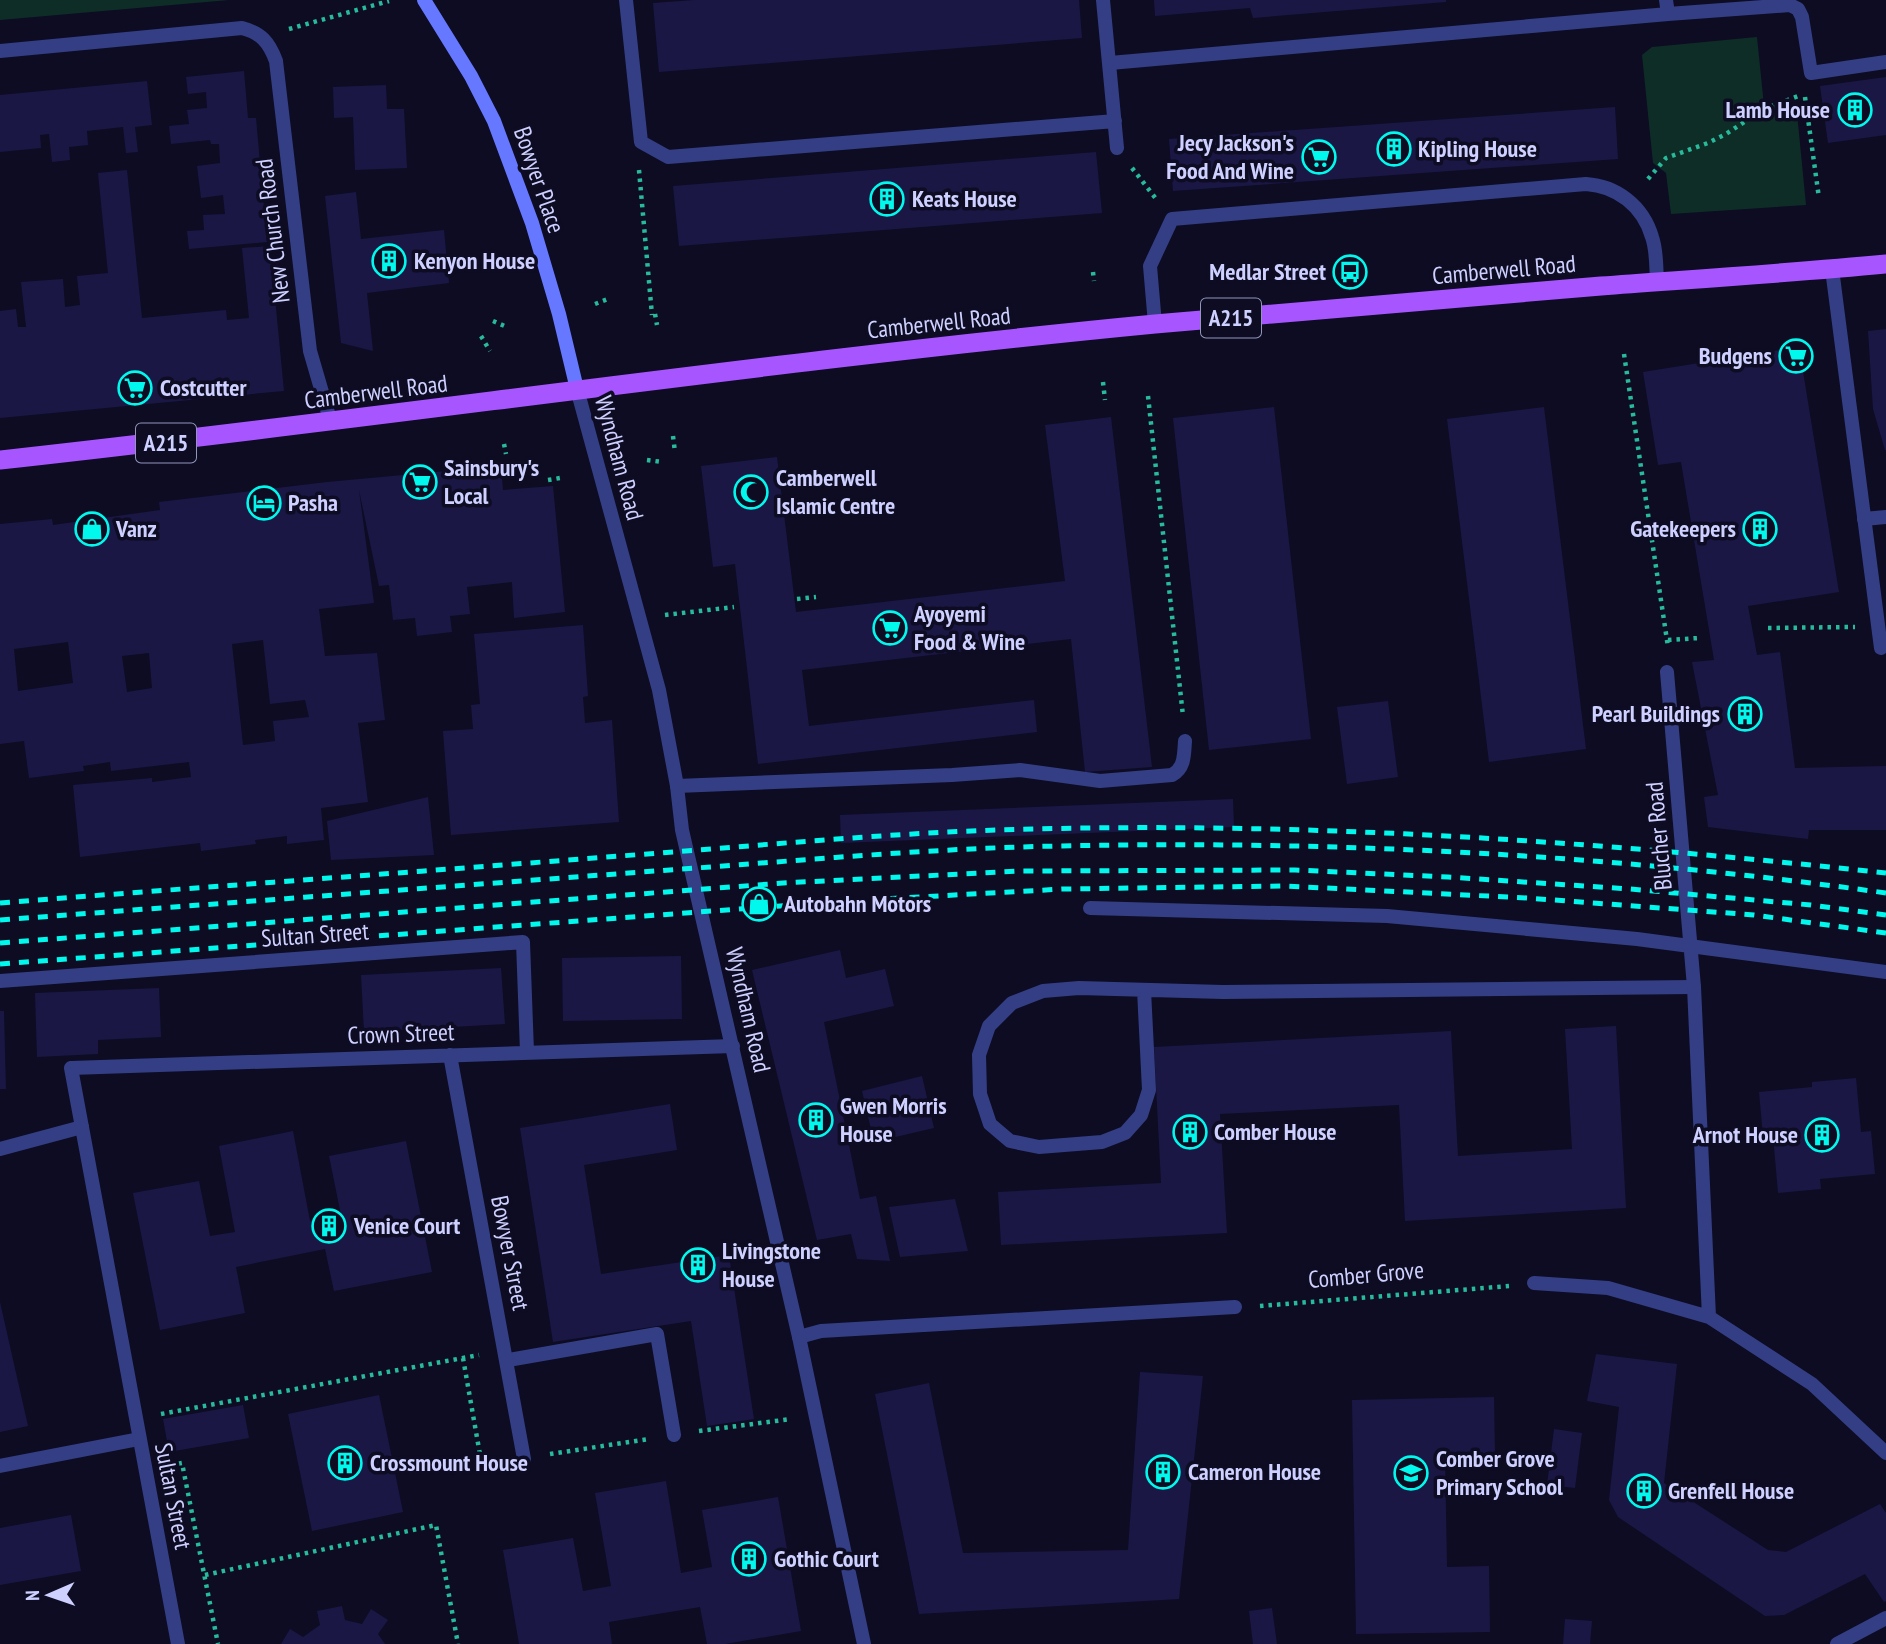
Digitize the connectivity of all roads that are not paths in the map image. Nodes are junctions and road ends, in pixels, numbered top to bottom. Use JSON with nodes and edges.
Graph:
{"nodes":[{"id":1,"x":424,"y":0,"type":"edge"},
{"id":2,"x":626,"y":0,"type":"edge"},
{"id":3,"x":1103,"y":0,"type":"edge"},
{"id":4,"x":1731,"y":4,"type":"edge"},
{"id":5,"x":1667,"y":7,"type":"edge"},
{"id":6,"x":0,"y":51,"type":"edge"},
{"id":7,"x":1886,"y":62,"type":"edge"},
{"id":8,"x":1110,"y":63,"type":"junction"},
{"id":9,"x":1115,"y":121,"type":"junction"},
{"id":10,"x":1117,"y":148,"type":"road end"},
{"id":11,"x":1886,"y":264,"type":"edge"},
{"id":12,"x":1832,"y":269,"type":"junction"},
{"id":13,"x":1657,"y":282,"type":"junction"},
{"id":14,"x":1155,"y":324,"type":"junction"},
{"id":15,"x":577,"y":389,"type":"junction"},
{"id":16,"x":331,"y":423,"type":"junction"},
{"id":17,"x":0,"y":460,"type":"edge"},
{"id":18,"x":1886,"y":517,"type":"edge"},
{"id":19,"x":1864,"y":519,"type":"junction"},
{"id":20,"x":1881,"y":648,"type":"dead end"},
{"id":21,"x":1667,"y":672,"type":"road end"},
{"id":22,"x":1185,"y":741,"type":"road end"},
{"id":23,"x":677,"y":786,"type":"junction"},
{"id":24,"x":1090,"y":908,"type":"dead end"},
{"id":25,"x":1692,"y":948,"type":"junction"},
{"id":26,"x":1886,"y":972,"type":"edge"},
{"id":27,"x":0,"y":981,"type":"edge"},
{"id":28,"x":1694,"y":987,"type":"junction"},
{"id":29,"x":1144,"y":990,"type":"junction"},
{"id":30,"x":733,"y":1046,"type":"junction"},
{"id":31,"x":527,"y":1052,"type":"junction"},
{"id":32,"x":450,"y":1055,"type":"junction"},
{"id":33,"x":71,"y":1068,"type":"joint"},
{"id":34,"x":82,"y":1127,"type":"junction"},
{"id":35,"x":0,"y":1149,"type":"edge"},
{"id":36,"x":1534,"y":1283,"type":"road end"},
{"id":37,"x":1235,"y":1307,"type":"road end"},
{"id":38,"x":1709,"y":1317,"type":"junction"},
{"id":39,"x":799,"y":1337,"type":"junction"},
{"id":40,"x":506,"y":1355,"type":"junction"},
{"id":41,"x":674,"y":1435,"type":"road end"},
{"id":42,"x":139,"y":1439,"type":"junction"},
{"id":43,"x":1886,"y":1453,"type":"edge"},
{"id":44,"x":524,"y":1459,"type":"dead end"},
{"id":45,"x":0,"y":1466,"type":"edge"},
{"id":46,"x":1886,"y":1618,"type":"edge"},
{"id":47,"x":178,"y":1644,"type":"edge"},
{"id":48,"x":864,"y":1644,"type":"edge"},
{"id":49,"x":1837,"y":1644,"type":"edge"}],
"edges":[{"from":1,"to":15,"type":"main road","name":"Bowyer Place"},
{"from":2,"to":9,"type":"street"},
{"from":3,"to":8,"type":"street"},
{"from":4,"to":5,"type":"street"},
{"from":4,"to":7,"type":"street"},
{"from":5,"to":8,"type":"street"},
{"from":6,"to":16,"type":"street","name":"New Church Road"},
{"from":8,"to":9,"type":"street"},
{"from":9,"to":10,"type":"street"},
{"from":11,"to":12,"type":"main road","name":"Camberwell Road","number":"A215"},
{"from":12,"to":13,"type":"main road","name":"Camberwell Road","number":"A215"},
{"from":12,"to":19,"type":"street"},
{"from":13,"to":14,"type":"main road","name":"Camberwell Road","number":"A215"},
{"from":13,"to":14,"type":"street"},
{"from":14,"to":15,"type":"main road","name":"Camberwell Road","number":"A215"},
{"from":15,"to":16,"type":"main road","name":"Camberwell Road","number":"A215"},
{"from":15,"to":23,"type":"street","name":"Wyndham Road"},
{"from":16,"to":17,"type":"main road","name":"Camberwell Road","number":"A215"},
{"from":18,"to":19,"type":"street"},
{"from":19,"to":20,"type":"street"},
{"from":21,"to":25,"type":"street","name":"Blucher Road"},
{"from":22,"to":23,"type":"street"},
{"from":23,"to":30,"type":"street","name":"Wyndham Road"},
{"from":24,"to":25,"type":"street"},
{"from":25,"to":26,"type":"street"},
{"from":25,"to":28,"type":"street","name":"Blucher Road"},
{"from":27,"to":31,"type":"street","name":"Sultan Street"},
{"from":28,"to":29,"type":"street"},
{"from":28,"to":38,"type":"street","name":"Blucher Road"},
{"from":29,"to":29,"type":"street"},
{"from":30,"to":31,"type":"street","name":"Crown Street"},
{"from":30,"to":39,"type":"street","name":"Wyndham Road"},
{"from":31,"to":32,"type":"street","name":"Crown Street"},
{"from":32,"to":33,"type":"street","name":"Crown Street"},
{"from":32,"to":40,"type":"street","name":"Bowyer Street"},
{"from":33,"to":34,"type":"street","name":"Sultan Street"},
{"from":34,"to":35,"type":"street"},
{"from":34,"to":42,"type":"street","name":"Sultan Street"},
{"from":36,"to":38,"type":"street"},
{"from":37,"to":39,"type":"street"},
{"from":38,"to":43,"type":"street"},
{"from":39,"to":48,"type":"street","name":"Wyndham Road"},
{"from":40,"to":41,"type":"street"},
{"from":40,"to":44,"type":"street","name":"Bowyer Street"},
{"from":42,"to":45,"type":"street"},
{"from":42,"to":47,"type":"street","name":"Sultan Street"},
{"from":46,"to":49,"type":"street"}]}
